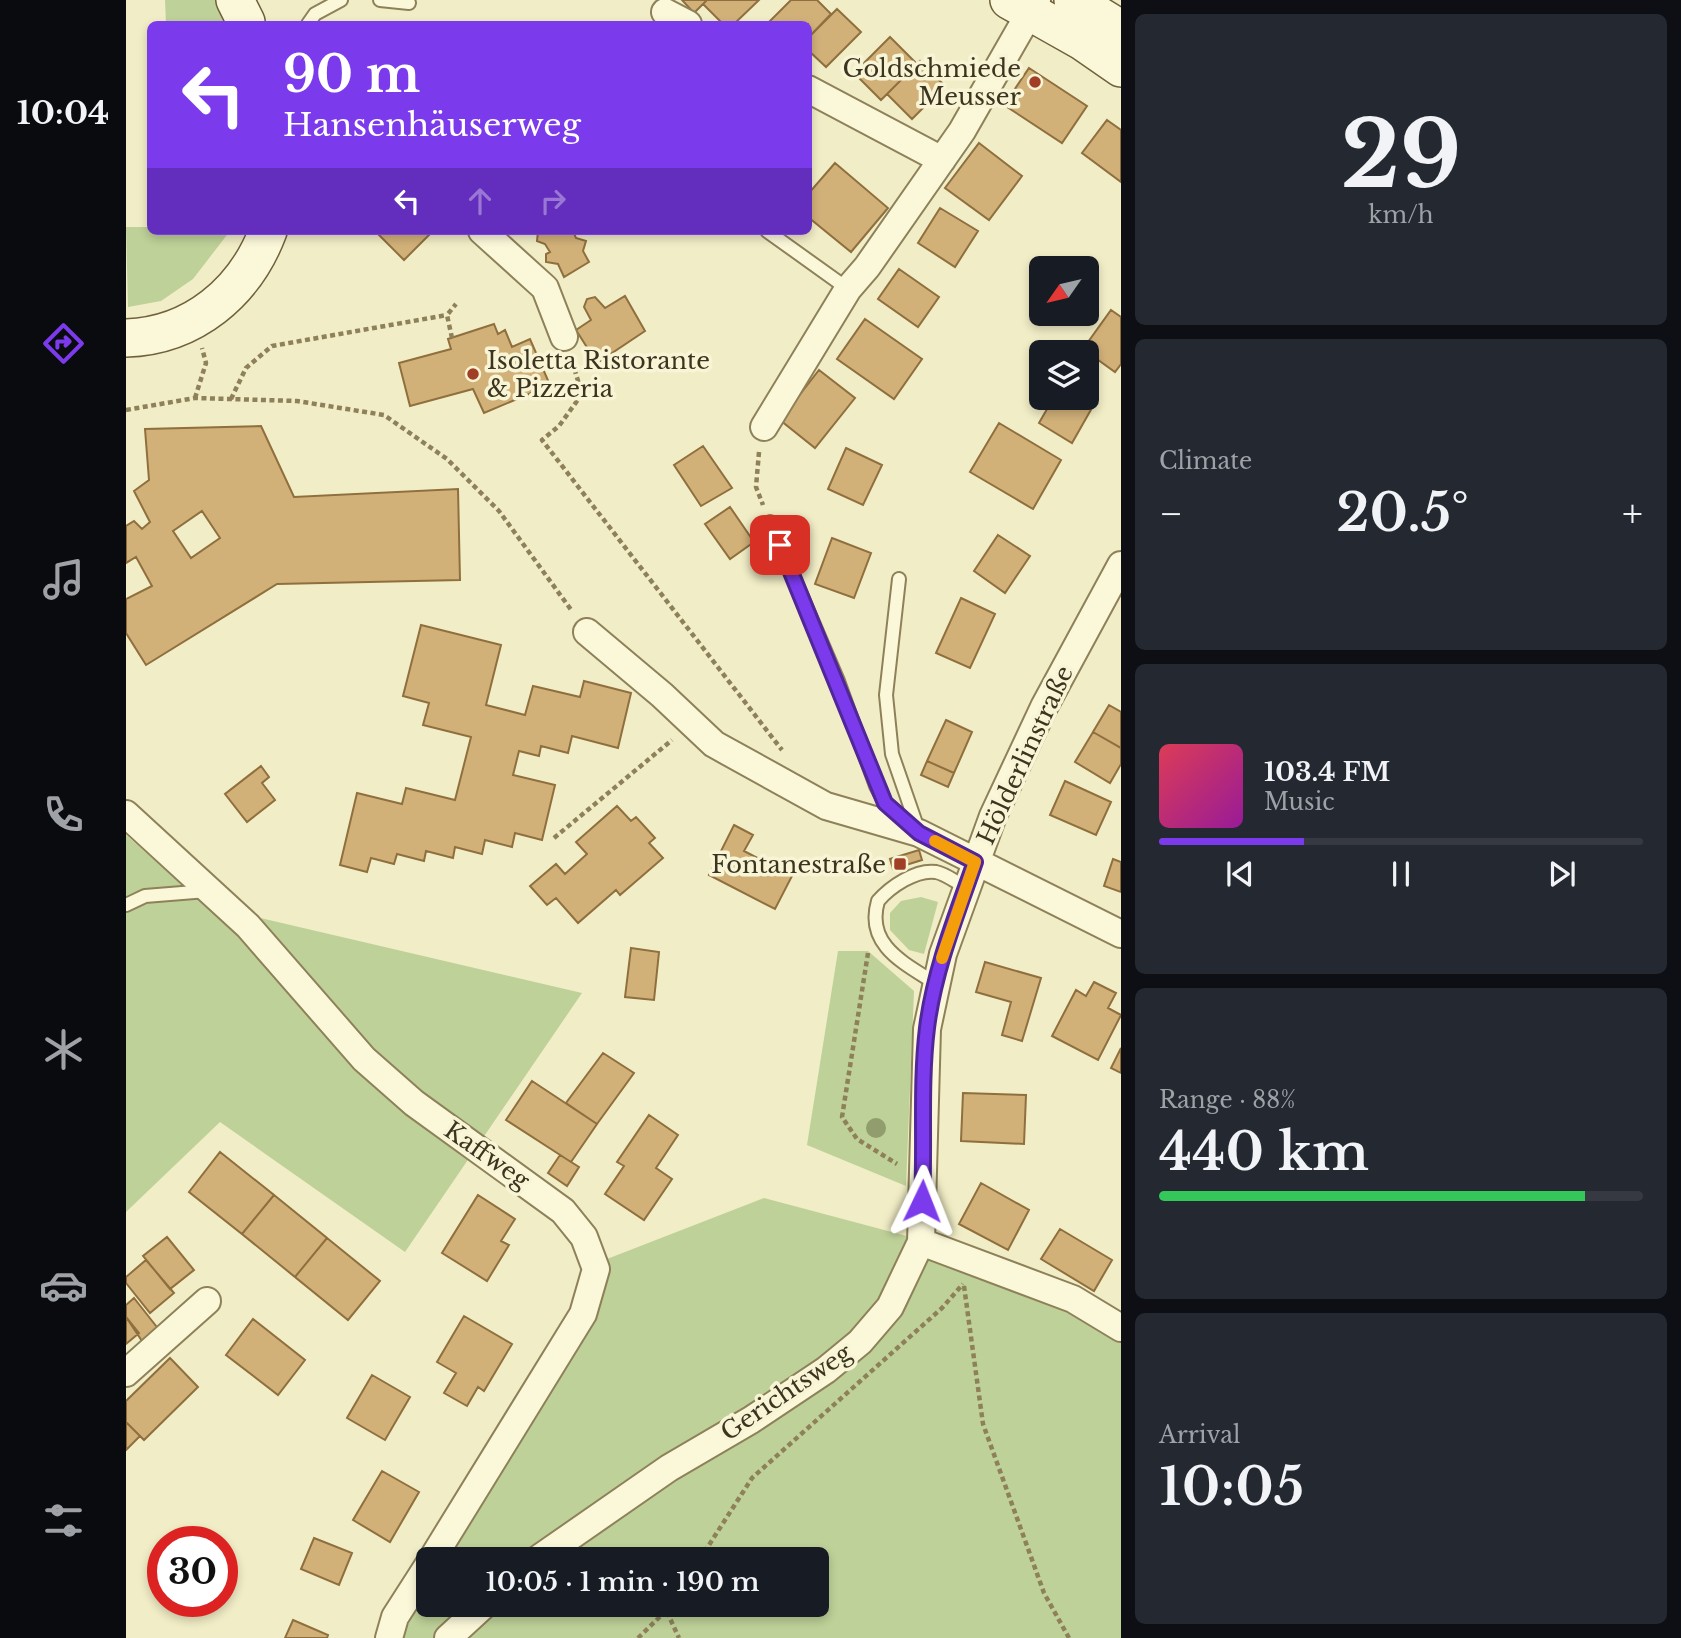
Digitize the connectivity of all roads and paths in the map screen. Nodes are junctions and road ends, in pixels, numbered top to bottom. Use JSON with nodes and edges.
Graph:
{"nodes":[{"id":1,"x":341,"y":0,"type":"edge"},
{"id":2,"x":380,"y":0,"type":"edge"},
{"id":3,"x":1073,"y":0,"type":"edge"},
{"id":4,"x":409,"y":3,"type":"dead end"},
{"id":5,"x":1026,"y":3,"type":"edge"},
{"id":6,"x":310,"y":21,"type":"edge"},
{"id":7,"x":1121,"y":29,"type":"edge"},
{"id":8,"x":1121,"y":68,"type":"edge"},
{"id":9,"x":812,"y":91,"type":"edge"},
{"id":10,"x":942,"y":160,"type":"junction"},
{"id":11,"x":266,"y":235,"type":"edge"},
{"id":12,"x":486,"y":235,"type":"edge"},
{"id":13,"x":773,"y":235,"type":"edge"},
{"id":14,"x":848,"y":289,"type":"junction"},
{"id":15,"x":456,"y":304,"type":"dead end"},
{"id":16,"x":447,"y":315,"type":"junction"},
{"id":17,"x":181,"y":324,"type":"junction"},
{"id":18,"x":564,"y":337,"type":"joint"},
{"id":19,"x":126,"y":338,"type":"edge"},
{"id":20,"x":452,"y":338,"type":"dead end"},
{"id":21,"x":195,"y":398,"type":"junction"},
{"id":22,"x":231,"y":399,"type":"junction"},
{"id":23,"x":126,"y":410,"type":"edge"},
{"id":24,"x":764,"y":427,"type":"joint"},
{"id":25,"x":769,"y":522,"type":"joint"},
{"id":26,"x":1121,"y":565,"type":"edge"},
{"id":27,"x":899,"y":579,"type":"dead end"},
{"id":28,"x":587,"y":632,"type":"joint"},
{"id":29,"x":692,"y":723,"type":"junction"},
{"id":30,"x":789,"y":758,"type":"dead end"},
{"id":31,"x":126,"y":814,"type":"edge"},
{"id":32,"x":919,"y":833,"type":"junction"},
{"id":33,"x":554,"y":838,"type":"dead end"},
{"id":34,"x":975,"y":862,"type":"junction"},
{"id":35,"x":966,"y":887,"type":"junction"},
{"id":36,"x":211,"y":891,"type":"junction"},
{"id":37,"x":126,"y":905,"type":"edge"},
{"id":38,"x":1121,"y":933,"type":"edge"},
{"id":39,"x":868,"y":951,"type":"dead end"},
{"id":40,"x":935,"y":982,"type":"junction"},
{"id":41,"x":923,"y":1180,"type":"junction"},
{"id":42,"x":920,"y":1242,"type":"junction"},
{"id":43,"x":955,"y":1275,"type":"dead end"},
{"id":44,"x":964,"y":1284,"type":"junction"},
{"id":45,"x":207,"y":1301,"type":"dead end"},
{"id":46,"x":1121,"y":1328,"type":"edge"},
{"id":47,"x":126,"y":1373,"type":"edge"},
{"id":48,"x":439,"y":1547,"type":"edge"},
{"id":49,"x":555,"y":1547,"type":"edge"},
{"id":50,"x":708,"y":1547,"type":"edge"},
{"id":51,"x":416,"y":1584,"type":"edge"},
{"id":52,"x":471,"y":1617,"type":"edge"},
{"id":53,"x":661,"y":1617,"type":"edge"},
{"id":54,"x":669,"y":1617,"type":"edge"},
{"id":55,"x":389,"y":1638,"type":"edge"},
{"id":56,"x":448,"y":1638,"type":"edge"},
{"id":57,"x":638,"y":1638,"type":"edge"},
{"id":58,"x":679,"y":1638,"type":"edge"},
{"id":59,"x":1069,"y":1638,"type":"edge"}],
"edges":[{"from":1,"to":6,"type":"lane"},
{"from":2,"to":4,"type":"lane"},
{"from":3,"to":7,"type":"main road"},
{"from":5,"to":8,"type":"main road"},
{"from":5,"to":10,"type":"street"},
{"from":9,"to":10,"type":"street"},
{"from":10,"to":14,"type":"street"},
{"from":11,"to":17,"type":"main road"},
{"from":12,"to":18,"type":"street"},
{"from":13,"to":14,"type":"lane"},
{"from":14,"to":24,"type":"street"},
{"from":15,"to":16,"type":"path"},
{"from":16,"to":20,"type":"path"},
{"from":16,"to":22,"type":"path"},
{"from":17,"to":19,"type":"main road"},
{"from":17,"to":21,"type":"path"},
{"from":18,"to":30,"type":"path"},
{"from":21,"to":22,"type":"path"},
{"from":21,"to":23,"type":"path"},
{"from":22,"to":28,"type":"path"},
{"from":24,"to":25,"type":"path"},
{"from":25,"to":32,"type":"lane"},
{"from":26,"to":34,"type":"street","name":"Hölderlinstraße"},
{"from":27,"to":32,"type":"lane"},
{"from":28,"to":29,"type":"street"},
{"from":29,"to":32,"type":"street"},
{"from":29,"to":33,"type":"path"},
{"from":31,"to":36,"type":"street","name":"Kaffweg"},
{"from":32,"to":34,"type":"street"},
{"from":34,"to":35,"type":"street","name":"Hölderlinstraße"},
{"from":34,"to":38,"type":"street"},
{"from":35,"to":40,"type":"street","name":"Hölderlinstraße"},
{"from":35,"to":40,"type":"lane"},
{"from":36,"to":37,"type":"lane"},
{"from":36,"to":48,"type":"street","name":"Kaffweg"},
{"from":39,"to":41,"type":"path"},
{"from":40,"to":41,"type":"street","name":"Hölderlinstraße"},
{"from":41,"to":42,"type":"street","name":"Hölderlinstraße"},
{"from":42,"to":46,"type":"street"},
{"from":42,"to":49,"type":"street","name":"Gerichtsweg"},
{"from":43,"to":44,"type":"path"},
{"from":44,"to":50,"type":"path"},
{"from":44,"to":59,"type":"path"},
{"from":45,"to":47,"type":"street"},
{"from":51,"to":55,"type":"street"},
{"from":52,"to":56,"type":"street"},
{"from":53,"to":57,"type":"path"},
{"from":54,"to":58,"type":"path"}]}
